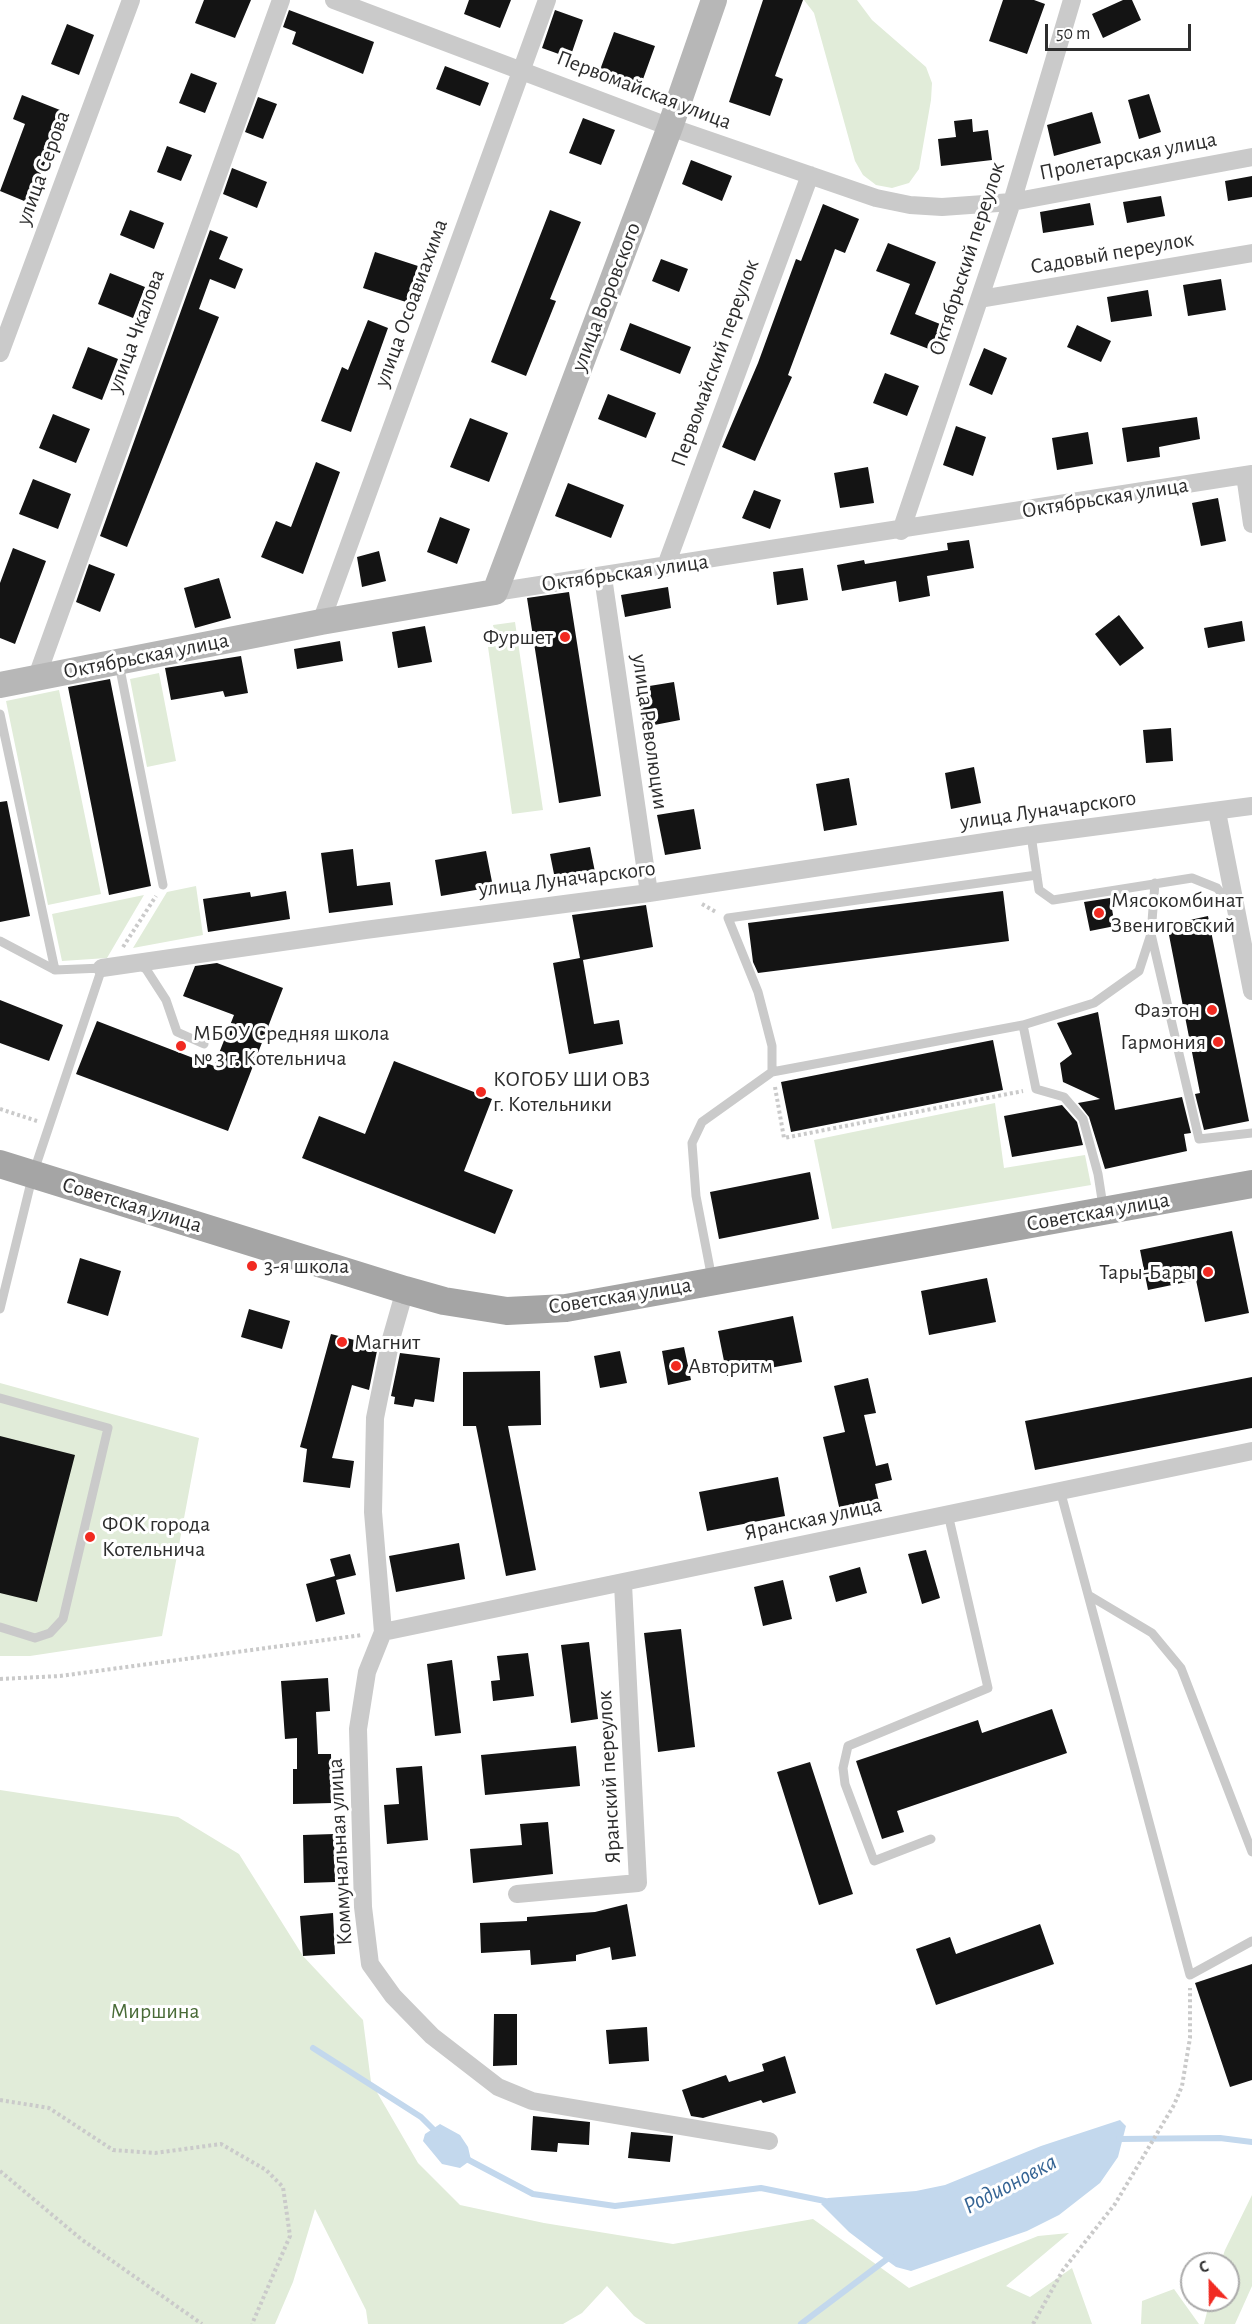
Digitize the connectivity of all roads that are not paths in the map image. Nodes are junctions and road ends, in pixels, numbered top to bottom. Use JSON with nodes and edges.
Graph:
{"nodes":[{"id":1,"x":131,"y":0,"type":"edge"},
{"id":2,"x":281,"y":0,"type":"edge"},
{"id":3,"x":334,"y":0,"type":"edge"},
{"id":4,"x":547,"y":0,"type":"edge"},
{"id":5,"x":714,"y":0,"type":"edge"},
{"id":6,"x":1072,"y":0,"type":"edge"},
{"id":7,"x":522,"y":69,"type":"junction"},
{"id":8,"x":669,"y":127,"type":"junction"},
{"id":9,"x":1252,"y":157,"type":"edge"},
{"id":10,"x":810,"y":175,"type":"junction"},
{"id":11,"x":1012,"y":202,"type":"junction"},
{"id":12,"x":942,"y":207,"type":"joint"},
{"id":13,"x":1252,"y":253,"type":"edge"},
{"id":14,"x":980,"y":299,"type":"junction"},
{"id":15,"x":0,"y":353,"type":"edge"},
{"id":16,"x":1249,"y":475,"type":"edge"},
{"id":17,"x":1252,"y":524,"type":"edge"},
{"id":18,"x":901,"y":531,"type":"junction"},
{"id":19,"x":665,"y":568,"type":"junction"},
{"id":20,"x":603,"y":577,"type":"junction"},
{"id":21,"x":495,"y":592,"type":"junction"},
{"id":22,"x":321,"y":622,"type":"junction"},
{"id":23,"x":119,"y":661,"type":"junction"},
{"id":24,"x":36,"y":679,"type":"junction"},
{"id":25,"x":0,"y":685,"type":"edge"},
{"id":26,"x":0,"y":714,"type":"edge"},
{"id":27,"x":1252,"y":806,"type":"edge"},
{"id":28,"x":1217,"y":812,"type":"junction"},
{"id":29,"x":1031,"y":835,"type":"junction"},
{"id":30,"x":1037,"y":875,"type":"junction"},
{"id":31,"x":1155,"y":883,"type":"junction"},
{"id":32,"x":163,"y":885,"type":"road end"},
{"id":33,"x":649,"y":893,"type":"junction"},
{"id":34,"x":1234,"y":909,"type":"junction"},
{"id":35,"x":1151,"y":934,"type":"junction"},
{"id":36,"x":0,"y":941,"type":"edge"},
{"id":37,"x":135,"y":963,"type":"junction"},
{"id":38,"x":106,"y":967,"type":"junction"},
{"id":39,"x":55,"y":970,"type":"junction"},
{"id":40,"x":1252,"y":991,"type":"edge"},
{"id":41,"x":1023,"y":1025,"type":"junction"},
{"id":42,"x":204,"y":1044,"type":"dead end"},
{"id":43,"x":772,"y":1072,"type":"junction"},
{"id":44,"x":1252,"y":1132,"type":"edge"},
{"id":45,"x":0,"y":1164,"type":"edge"},
{"id":46,"x":33,"y":1174,"type":"junction"},
{"id":47,"x":1252,"y":1184,"type":"edge"},
{"id":48,"x":1104,"y":1212,"type":"junction"},
{"id":49,"x":712,"y":1282,"type":"junction"},
{"id":50,"x":405,"y":1290,"type":"junction"},
{"id":51,"x":0,"y":1309,"type":"edge"},
{"id":52,"x":0,"y":1398,"type":"edge"},
{"id":53,"x":1252,"y":1451,"type":"edge"},
{"id":54,"x":1060,"y":1490,"type":"junction"},
{"id":55,"x":948,"y":1514,"type":"junction"},
{"id":56,"x":623,"y":1584,"type":"junction"},
{"id":57,"x":1090,"y":1596,"type":"junction"},
{"id":58,"x":0,"y":1627,"type":"edge"},
{"id":59,"x":383,"y":1632,"type":"junction"},
{"id":60,"x":931,"y":1839,"type":"dead end"},
{"id":61,"x":1252,"y":1852,"type":"edge"},
{"id":62,"x":518,"y":1894,"type":"dead end"},
{"id":63,"x":1252,"y":1941,"type":"edge"},
{"id":64,"x":769,"y":2141,"type":"dead end"}],
"edges":[{"from":1,"to":15,"type":"street","name":"улица Серова"},
{"from":2,"to":24,"type":"street","name":"улица Чкалова"},
{"from":3,"to":7,"type":"street","name":"Первомайская улица"},
{"from":4,"to":7,"type":"street","name":"улица Осоавиахима"},
{"from":5,"to":8,"type":"street","name":"улица Воровского"},
{"from":6,"to":11,"type":"street","name":"Октябрьский переулок"},
{"from":7,"to":8,"type":"street","name":"Первомайская улица"},
{"from":7,"to":22,"type":"street","name":"улица Осоавиахима"},
{"from":8,"to":10,"type":"street","name":"Первомайская улица"},
{"from":8,"to":21,"type":"street","name":"улица Воровского"},
{"from":9,"to":11,"type":"street","name":"Пролетарская улица"},
{"from":10,"to":12,"type":"street","name":"Первомайская улица"},
{"from":10,"to":19,"type":"street","name":"Первомайский переулок"},
{"from":11,"to":12,"type":"street","name":"Пролетарская улица"},
{"from":11,"to":14,"type":"street","name":"Октябрьский переулок"},
{"from":13,"to":14,"type":"street","name":"Садовый переулок"},
{"from":14,"to":18,"type":"street","name":"Октябрьский переулок"},
{"from":16,"to":17,"type":"street"},
{"from":16,"to":18,"type":"street","name":"Октябрьская улица"},
{"from":18,"to":19,"type":"street","name":"Октябрьская улица"},
{"from":19,"to":20,"type":"street","name":"Октябрьская улица"},
{"from":20,"to":21,"type":"street","name":"Октябрьская улица"},
{"from":20,"to":33,"type":"street","name":"улица Революции"},
{"from":21,"to":22,"type":"street","name":"Октябрьская улица"},
{"from":22,"to":23,"type":"street","name":"Октябрьская улица"},
{"from":23,"to":24,"type":"street","name":"Октябрьская улица"},
{"from":23,"to":32,"type":"lane"},
{"from":24,"to":25,"type":"street","name":"Октябрьская улица"},
{"from":26,"to":39,"type":"lane"},
{"from":27,"to":28,"type":"street","name":"улица Луначарского"},
{"from":28,"to":29,"type":"street","name":"улица Луначарского"},
{"from":28,"to":34,"type":"street"},
{"from":29,"to":30,"type":"lane"},
{"from":29,"to":33,"type":"street","name":"улица Луначарского"},
{"from":30,"to":31,"type":"lane"},
{"from":30,"to":43,"type":"lane"},
{"from":31,"to":34,"type":"lane"},
{"from":31,"to":35,"type":"lane"},
{"from":33,"to":37,"type":"street","name":"улица Луначарского"},
{"from":34,"to":40,"type":"street"},
{"from":35,"to":41,"type":"lane"},
{"from":35,"to":44,"type":"lane"},
{"from":36,"to":39,"type":"lane"},
{"from":37,"to":38,"type":"street","name":"улица Луначарского"},
{"from":37,"to":42,"type":"lane"},
{"from":38,"to":39,"type":"lane"},
{"from":38,"to":46,"type":"lane"},
{"from":41,"to":43,"type":"lane"},
{"from":41,"to":48,"type":"lane"},
{"from":43,"to":49,"type":"lane"},
{"from":45,"to":46,"type":"main road","name":"Советская улица"},
{"from":46,"to":50,"type":"main road","name":"Советская улица"},
{"from":46,"to":51,"type":"lane"},
{"from":47,"to":48,"type":"main road","name":"Советская улица"},
{"from":48,"to":49,"type":"main road","name":"Советская улица"},
{"from":49,"to":50,"type":"main road","name":"Советская улица"},
{"from":50,"to":59,"type":"street","name":"Коммунальная улица"},
{"from":52,"to":58,"type":"lane"},
{"from":53,"to":54,"type":"street","name":"Яранская улица"},
{"from":54,"to":55,"type":"street","name":"Яранская улица"},
{"from":54,"to":57,"type":"lane"},
{"from":55,"to":56,"type":"street","name":"Яранская улица"},
{"from":55,"to":60,"type":"lane"},
{"from":56,"to":59,"type":"street","name":"Яранская улица"},
{"from":56,"to":62,"type":"street","name":"Яранский переулок"},
{"from":57,"to":61,"type":"lane"},
{"from":57,"to":63,"type":"lane"},
{"from":59,"to":64,"type":"street","name":"Коммунальная улица"}]}
